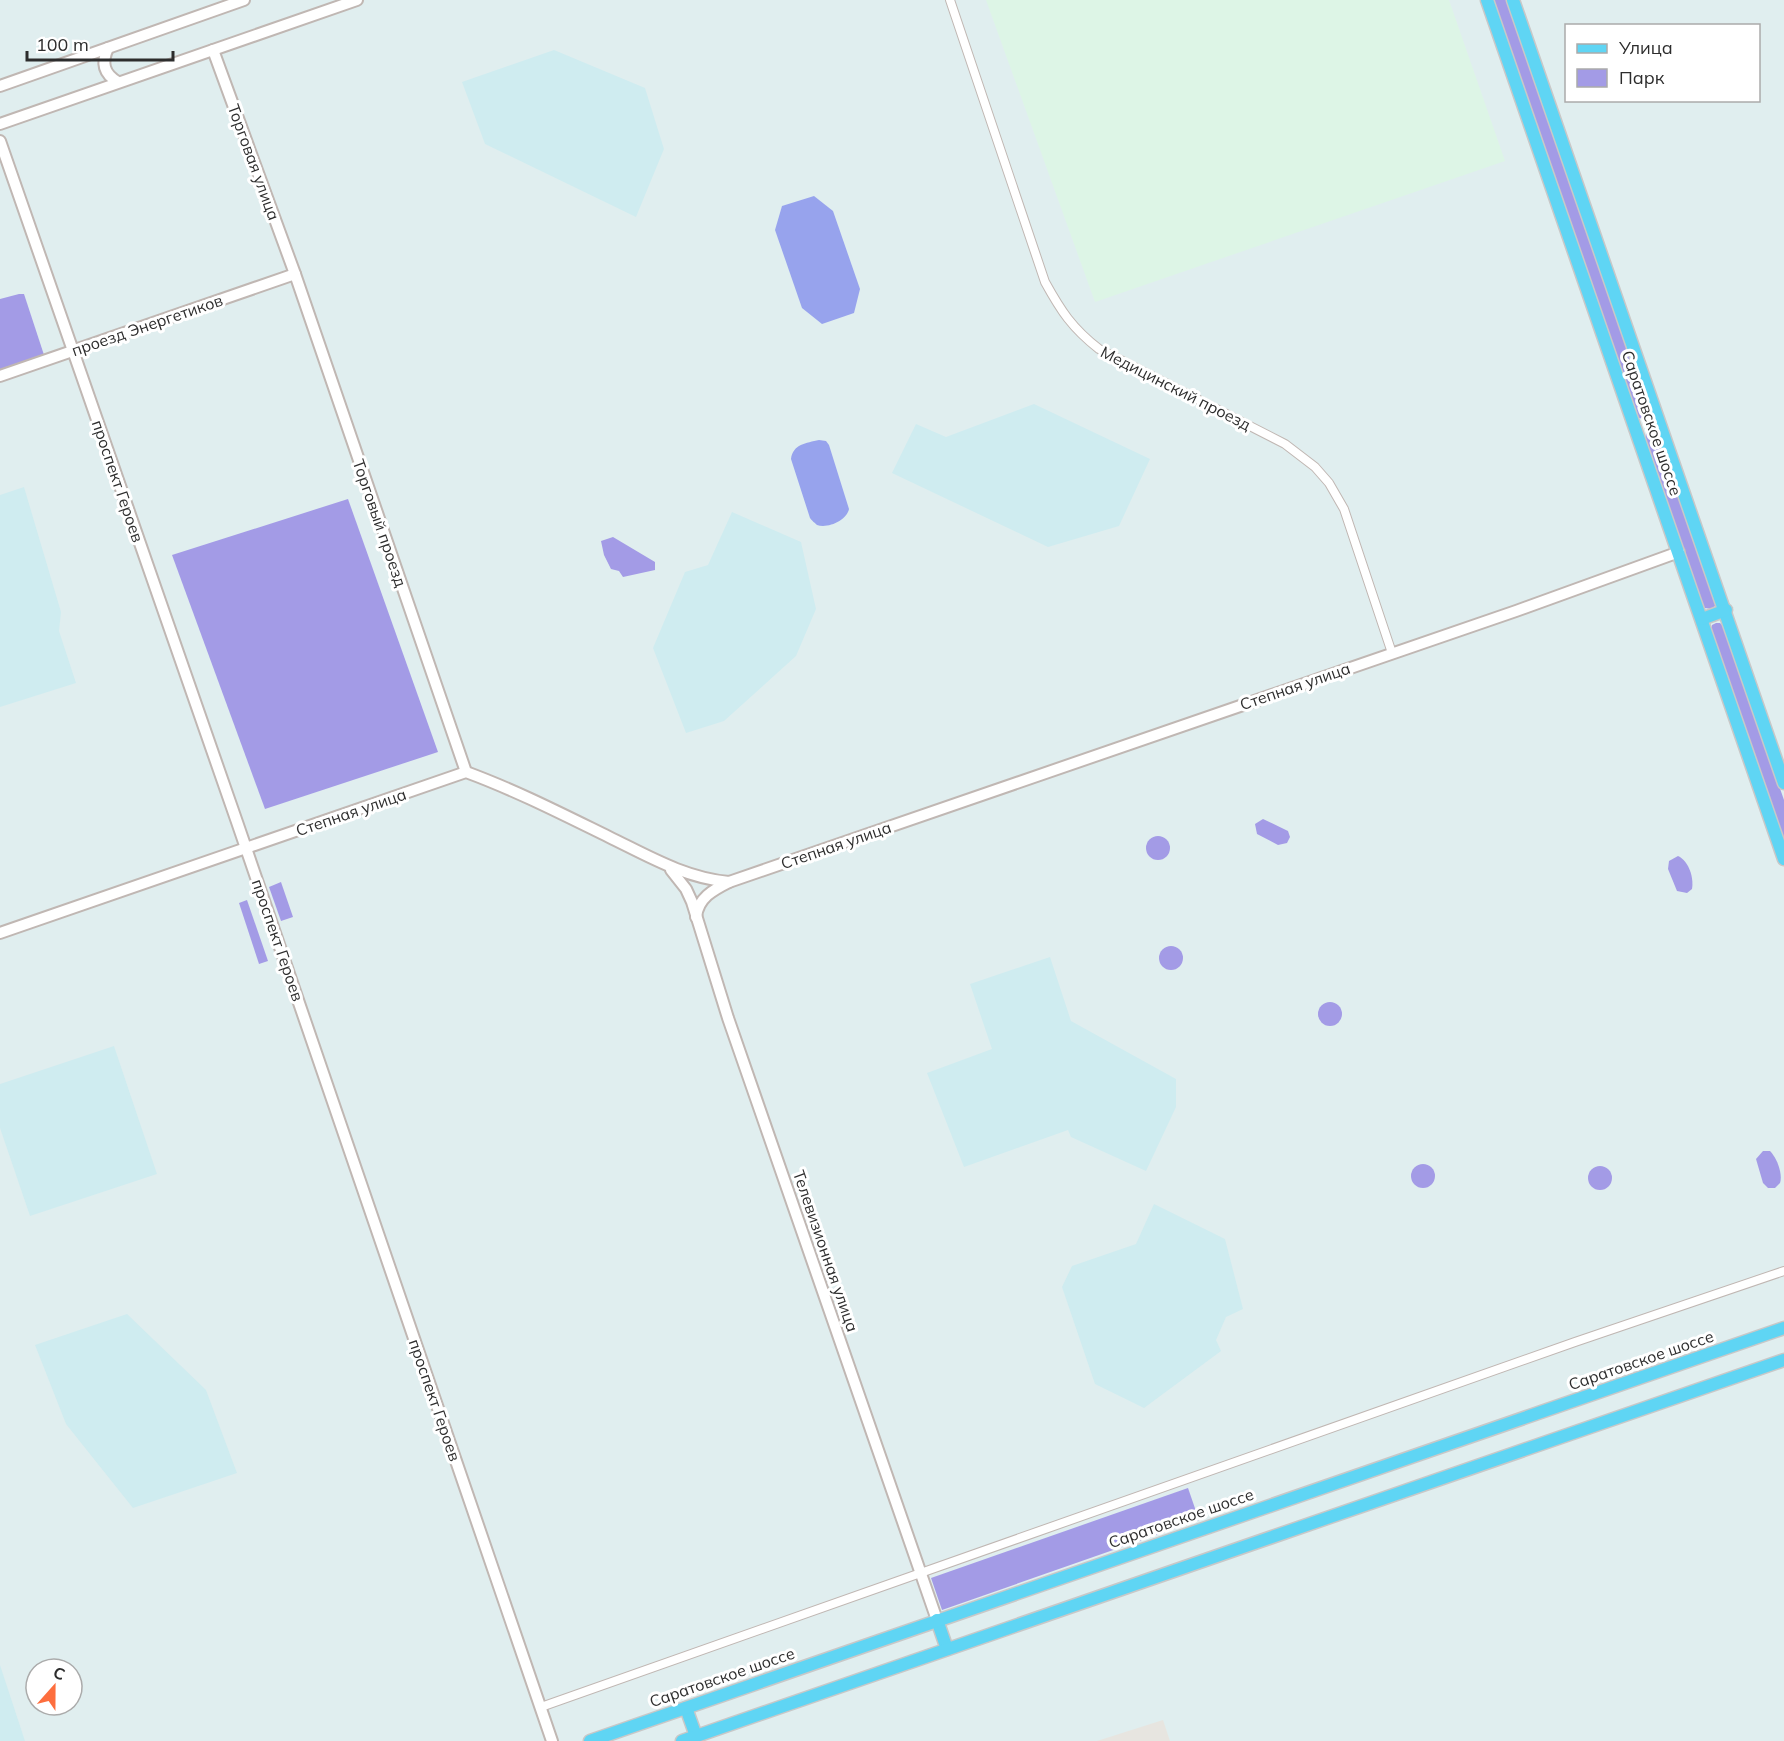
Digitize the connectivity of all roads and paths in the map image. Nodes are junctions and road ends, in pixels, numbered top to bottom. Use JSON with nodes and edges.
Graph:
{"nodes":[{"id":1,"x":244,"y":0,"type":"edge"},
{"id":2,"x":357,"y":0,"type":"edge"},
{"id":3,"x":950,"y":0,"type":"edge"},
{"id":4,"x":1487,"y":0,"type":"edge"},
{"id":5,"x":1513,"y":0,"type":"edge"},
{"id":6,"x":108,"y":48,"type":"junction"},
{"id":7,"x":213,"y":50,"type":"junction"},
{"id":8,"x":118,"y":82,"type":"junction"},
{"id":9,"x":0,"y":86,"type":"edge"},
{"id":10,"x":0,"y":124,"type":"edge"},
{"id":11,"x":0,"y":141,"type":"edge"},
{"id":12,"x":295,"y":274,"type":"junction"},
{"id":13,"x":73,"y":351,"type":"junction"},
{"id":14,"x":0,"y":376,"type":"edge"},
{"id":15,"x":1658,"y":420,"type":"junction"},
{"id":16,"x":1636,"y":427,"type":"junction"},
{"id":17,"x":1679,"y":552,"type":"junction"},
{"id":18,"x":1726,"y":610,"type":"junction"},
{"id":19,"x":1702,"y":619,"type":"junction"},
{"id":20,"x":1392,"y":652,"type":"junction"},
{"id":21,"x":466,"y":772,"type":"junction"},
{"id":22,"x":1784,"y":783,"type":"edge"},
{"id":23,"x":246,"y":848,"type":"junction"},
{"id":24,"x":1784,"y":859,"type":"edge"},
{"id":25,"x":669,"y":867,"type":"junction"},
{"id":26,"x":729,"y":882,"type":"junction"},
{"id":27,"x":696,"y":918,"type":"junction"},
{"id":28,"x":0,"y":933,"type":"edge"},
{"id":29,"x":1784,"y":1271,"type":"edge"},
{"id":30,"x":1784,"y":1328,"type":"edge"},
{"id":31,"x":1784,"y":1360,"type":"edge"},
{"id":32,"x":922,"y":1573,"type":"junction"},
{"id":33,"x":937,"y":1620,"type":"junction"},
{"id":34,"x":947,"y":1649,"type":"junction"},
{"id":35,"x":541,"y":1707,"type":"junction"},
{"id":36,"x":686,"y":1708,"type":"junction"},
{"id":37,"x":696,"y":1736,"type":"junction"},
{"id":38,"x":552,"y":1741,"type":"edge"},
{"id":39,"x":590,"y":1741,"type":"edge"},
{"id":40,"x":682,"y":1741,"type":"edge"}],
"edges":[{"from":1,"to":6,"type":"street"},
{"from":2,"to":7,"type":"street"},
{"from":3,"to":20,"type":"street","name":"Медицинский проезд"},
{"from":4,"to":16,"type":"main road","name":"Саратовское шоссе"},
{"from":5,"to":15,"type":"main road","name":"Саратовское шоссе"},
{"from":6,"to":8,"type":"street"},
{"from":6,"to":9,"type":"street"},
{"from":7,"to":8,"type":"street"},
{"from":7,"to":12,"type":"street","name":"Торговая улица"},
{"from":8,"to":10,"type":"street"},
{"from":11,"to":13,"type":"street","name":"проспект Героев"},
{"from":12,"to":13,"type":"street","name":"проезд Энергетиков"},
{"from":12,"to":21,"type":"street","name":"Торговый проезд"},
{"from":13,"to":14,"type":"street","name":"проезд Энергетиков"},
{"from":13,"to":23,"type":"street","name":"проспект Героев"},
{"from":15,"to":16,"type":"main road"},
{"from":15,"to":18,"type":"main road","name":"Саратовское шоссе"},
{"from":16,"to":17,"type":"main road","name":"Саратовское шоссе"},
{"from":17,"to":19,"type":"main road","name":"Саратовское шоссе"},
{"from":17,"to":20,"type":"street","name":"Степная улица"},
{"from":18,"to":19,"type":"main road"},
{"from":18,"to":22,"type":"main road","name":"Саратовское шоссе"},
{"from":19,"to":24,"type":"main road","name":"Саратовское шоссе"},
{"from":20,"to":26,"type":"street","name":"Степная улица"},
{"from":21,"to":23,"type":"street","name":"Степная улица"},
{"from":21,"to":25,"type":"street","name":"Степная улица"},
{"from":23,"to":28,"type":"street","name":"Степная улица"},
{"from":23,"to":35,"type":"street","name":"проспект Героев"},
{"from":25,"to":26,"type":"street","name":"Степная улица"},
{"from":25,"to":27,"type":"street","name":"Телевизионная улица"},
{"from":26,"to":27,"type":"street"},
{"from":27,"to":32,"type":"street","name":"Телевизионная улица"},
{"from":29,"to":32,"type":"street"},
{"from":30,"to":33,"type":"main road","name":"Саратовское шоссе"},
{"from":31,"to":34,"type":"main road"},
{"from":32,"to":33,"type":"street","name":"Телевизионная улица"},
{"from":32,"to":35,"type":"street"},
{"from":33,"to":34,"type":"main road","name":"Телевизионная улица"},
{"from":33,"to":36,"type":"main road","name":"Саратовское шоссе"},
{"from":34,"to":37,"type":"main road"},
{"from":35,"to":38,"type":"street","name":"проспект Героев"},
{"from":36,"to":37,"type":"main road"},
{"from":36,"to":39,"type":"main road","name":"Саратовское шоссе"},
{"from":37,"to":40,"type":"main road"}]}
